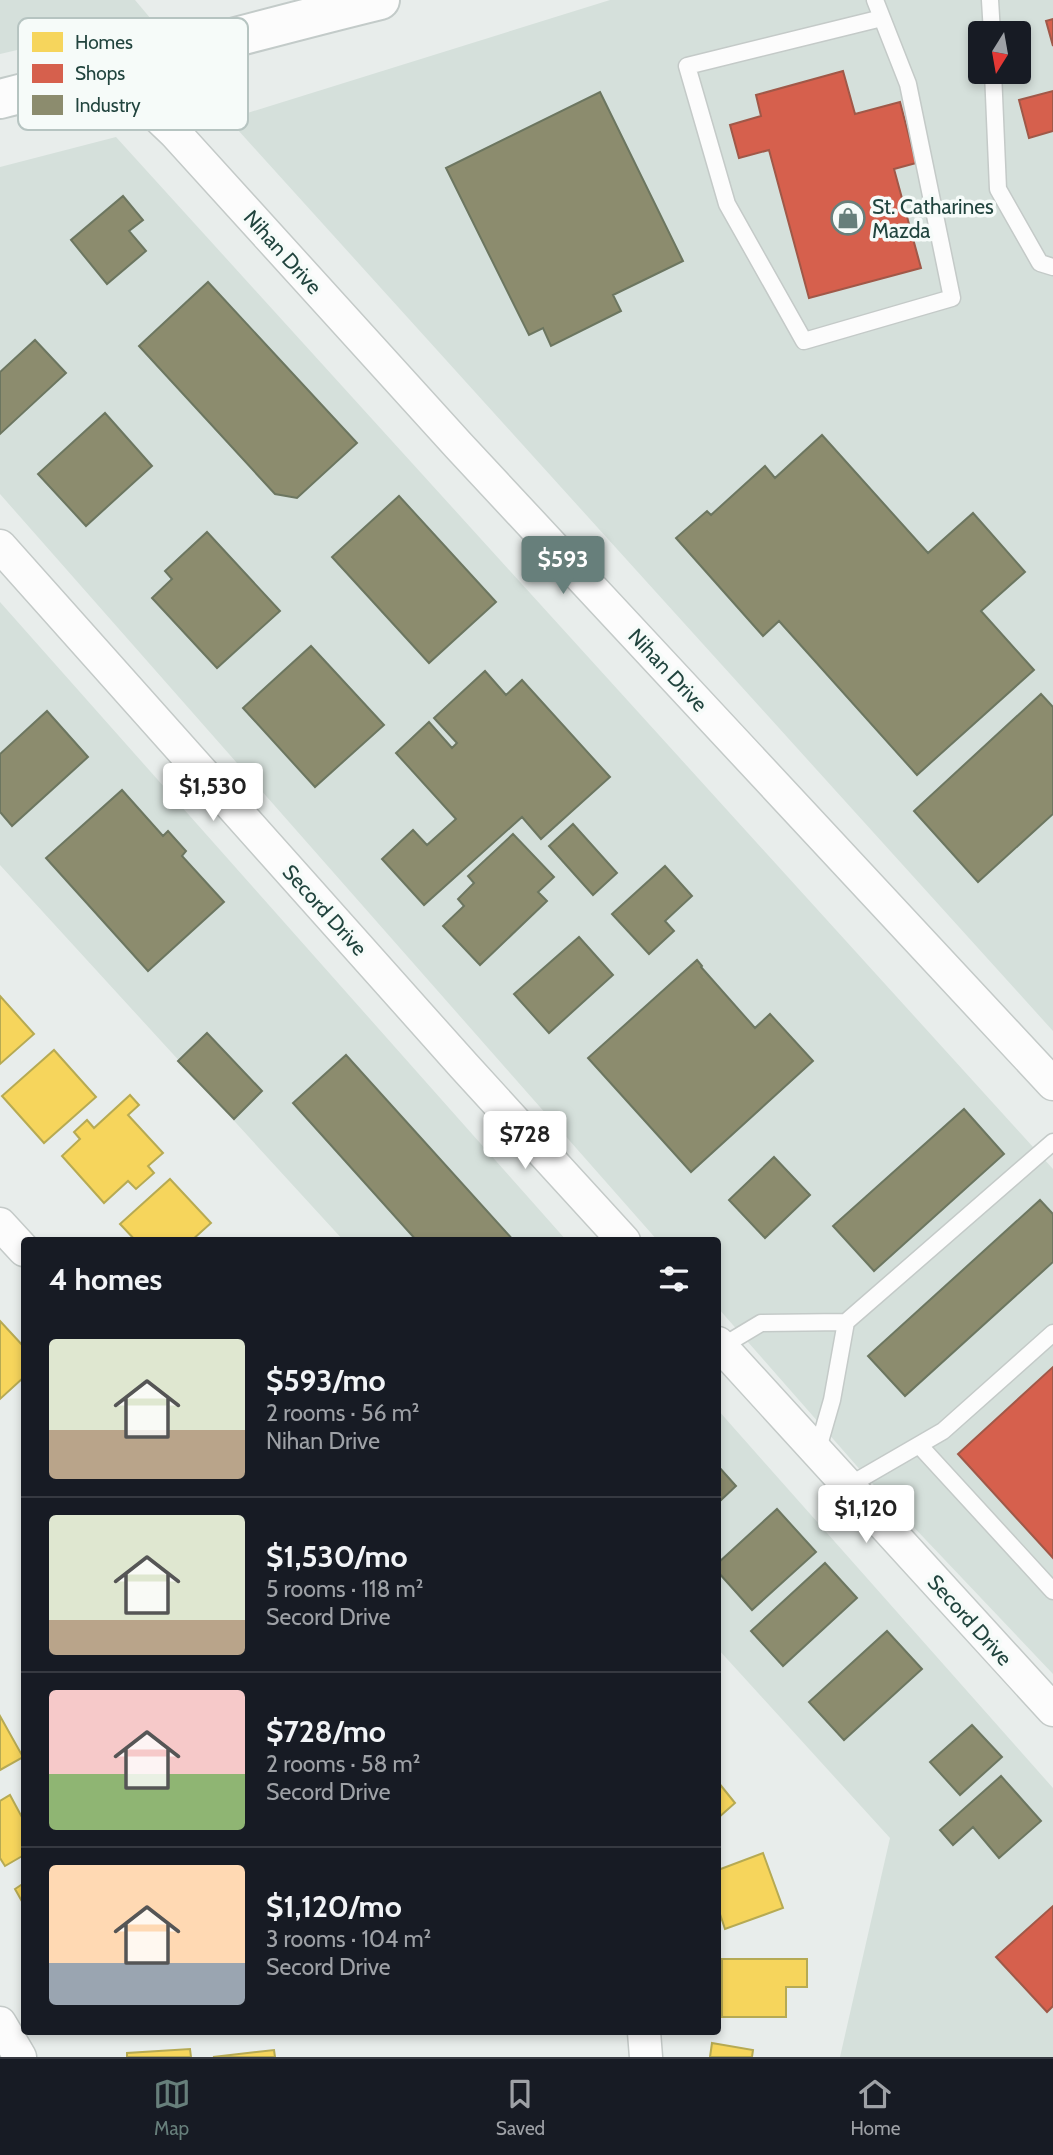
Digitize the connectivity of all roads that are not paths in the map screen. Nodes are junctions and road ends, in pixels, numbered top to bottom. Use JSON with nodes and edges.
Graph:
{"nodes":[{"id":1,"x":380,"y":0,"type":"edge"},
{"id":2,"x":874,"y":0,"type":"edge"},
{"id":3,"x":990,"y":0,"type":"edge"},
{"id":4,"x":882,"y":18,"type":"junction"},
{"id":5,"x":991,"y":21,"type":"edge"},
{"id":6,"x":248,"y":28,"type":"edge"},
{"id":7,"x":994,"y":84,"type":"edge"},
{"id":8,"x":18,"y":94,"type":"edge"},
{"id":9,"x":0,"y":99,"type":"edge"},
{"id":10,"x":171,"y":130,"type":"edge"},
{"id":11,"x":1053,"y":267,"type":"edge"},
{"id":12,"x":0,"y":546,"type":"edge"},
{"id":13,"x":1053,"y":1084,"type":"edge"},
{"id":14,"x":1053,"y":1142,"type":"edge"},
{"id":15,"x":0,"y":1224,"type":"edge"},
{"id":16,"x":620,"y":1237,"type":"edge"},
{"id":17,"x":21,"y":1247,"type":"edge"},
{"id":18,"x":846,"y":1322,"type":"junction"},
{"id":19,"x":1053,"y":1333,"type":"edge"},
{"id":20,"x":721,"y":1344,"type":"edge"},
{"id":21,"x":721,"y":1347,"type":"edge"},
{"id":22,"x":919,"y":1445,"type":"junction"},
{"id":23,"x":817,"y":1452,"type":"junction"},
{"id":24,"x":848,"y":1486,"type":"junction"},
{"id":25,"x":1053,"y":1591,"type":"edge"},
{"id":26,"x":1053,"y":1710,"type":"edge"},
{"id":27,"x":0,"y":2024,"type":"edge"},
{"id":28,"x":644,"y":2035,"type":"edge"},
{"id":29,"x":20,"y":2057,"type":"edge"},
{"id":30,"x":646,"y":2057,"type":"edge"}],
"edges":[{"from":1,"to":6,"type":"main road"},
{"from":2,"to":4,"type":"lane"},
{"from":3,"to":5,"type":"lane"},
{"from":4,"to":4,"type":"lane"},
{"from":7,"to":11,"type":"lane"},
{"from":8,"to":9,"type":"main road"},
{"from":10,"to":13,"type":"street","name":"Nihan Drive"},
{"from":12,"to":16,"type":"street","name":"Secord Drive"},
{"from":14,"to":18,"type":"lane"},
{"from":15,"to":17,"type":"street"},
{"from":18,"to":20,"type":"lane"},
{"from":18,"to":23,"type":"lane"},
{"from":19,"to":22,"type":"lane"},
{"from":21,"to":23,"type":"street","name":"Secord Drive"},
{"from":22,"to":24,"type":"lane"},
{"from":22,"to":25,"type":"lane"},
{"from":23,"to":24,"type":"street","name":"Secord Drive"},
{"from":24,"to":26,"type":"street","name":"Secord Drive"},
{"from":27,"to":29,"type":"street"},
{"from":28,"to":30,"type":"street"}]}
